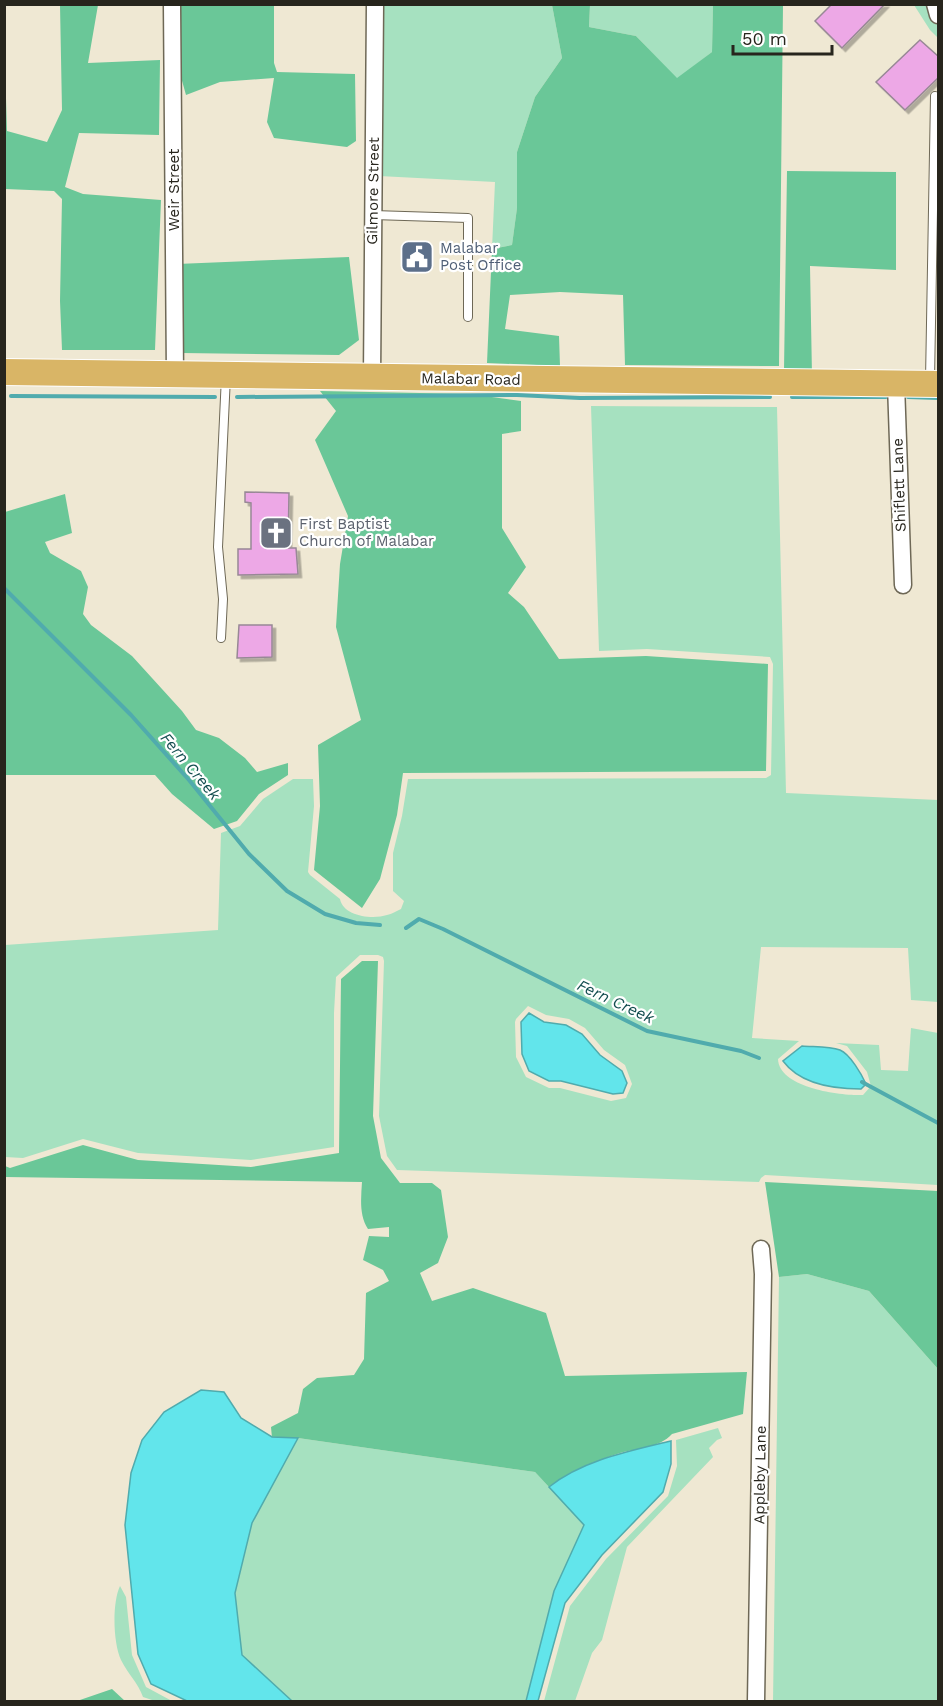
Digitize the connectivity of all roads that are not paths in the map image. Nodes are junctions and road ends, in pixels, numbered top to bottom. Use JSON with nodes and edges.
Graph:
{"nodes":[{"id":1,"x":172,"y":4,"type":"edge"},
{"id":2,"x":375,"y":4,"type":"edge"},
{"id":3,"x":936,"y":4,"type":"edge"},
{"id":4,"x":939,"y":15,"type":"edge"},
{"id":5,"x":935,"y":96,"type":"dead end"},
{"id":6,"x":373,"y":215,"type":"junction"},
{"id":7,"x":468,"y":317,"type":"dead end"},
{"id":8,"x":4,"y":372,"type":"edge"},
{"id":9,"x":175,"y":375,"type":"junction"},
{"id":10,"x":226,"y":376,"type":"junction"},
{"id":11,"x":372,"y":378,"type":"junction"},
{"id":12,"x":896,"y":384,"type":"junction"},
{"id":13,"x":934,"y":384,"type":"edge"},
{"id":14,"x":903,"y":585,"type":"dead end"},
{"id":15,"x":221,"y":638,"type":"dead end"},
{"id":16,"x":761,"y":1249,"type":"dead end"},
{"id":17,"x":756,"y":1701,"type":"edge"}],
"edges":[{"from":1,"to":9,"type":"street","name":"Weir Street"},
{"from":2,"to":6,"type":"street","name":"Gilmore Street"},
{"from":3,"to":4,"type":"street"},
{"from":5,"to":13,"type":"lane"},
{"from":6,"to":7,"type":"lane"},
{"from":6,"to":11,"type":"street","name":"Gilmore Street"},
{"from":8,"to":9,"type":"main road","name":"Malabar Road"},
{"from":9,"to":10,"type":"main road","name":"Malabar Road"},
{"from":10,"to":11,"type":"main road","name":"Malabar Road"},
{"from":10,"to":15,"type":"lane"},
{"from":11,"to":12,"type":"main road","name":"Malabar Road"},
{"from":12,"to":13,"type":"main road","name":"Malabar Road"},
{"from":12,"to":14,"type":"street","name":"Shiflett Lane"},
{"from":16,"to":17,"type":"street","name":"Appleby Lane"}]}
